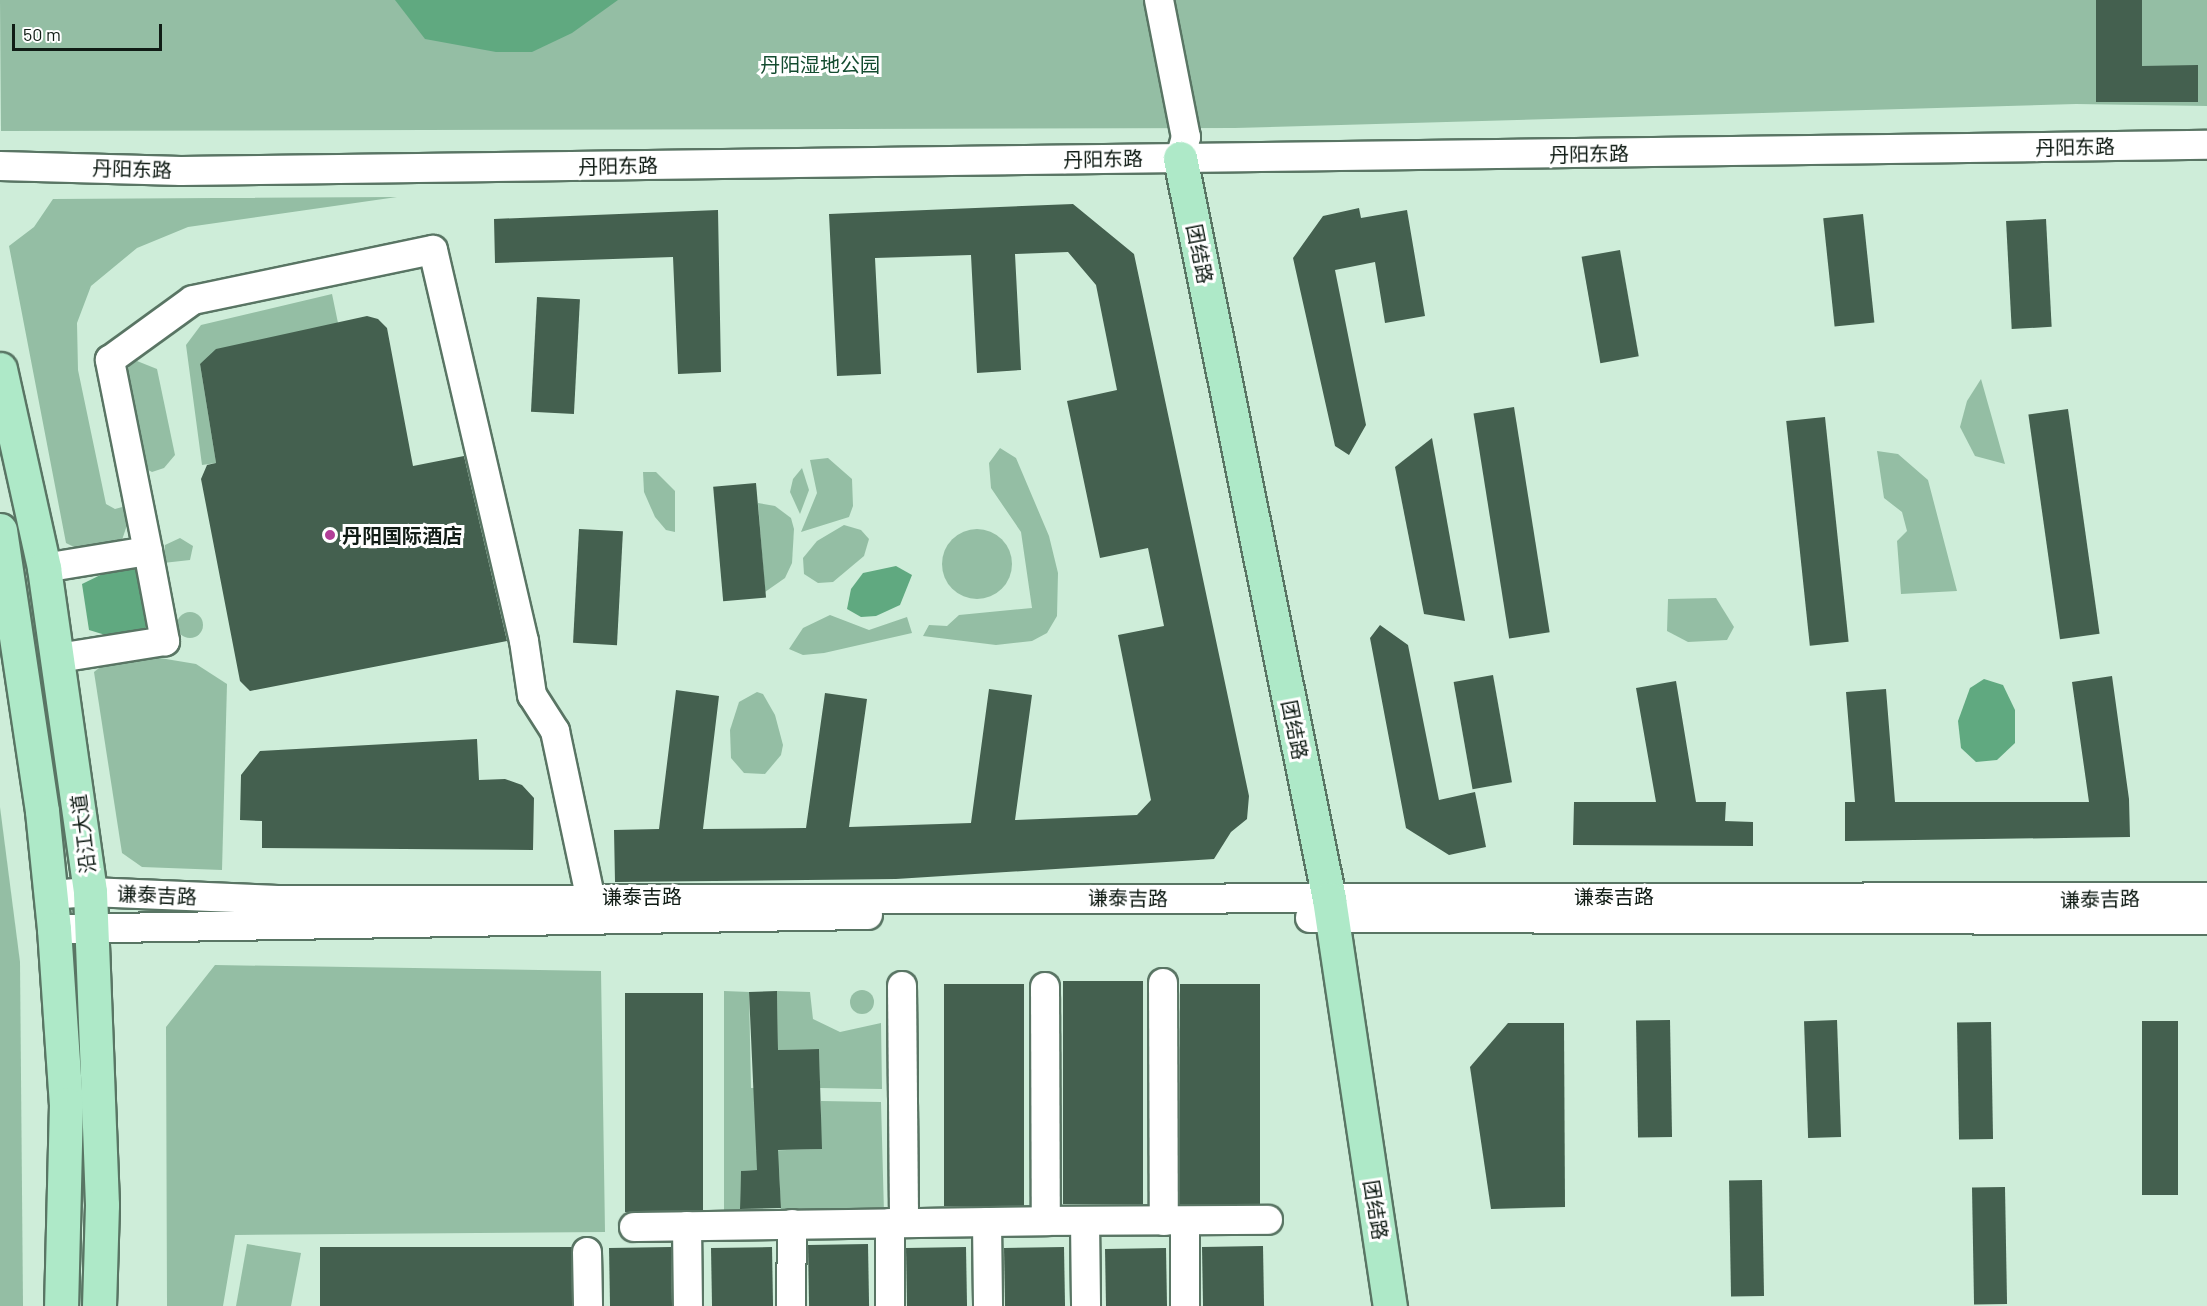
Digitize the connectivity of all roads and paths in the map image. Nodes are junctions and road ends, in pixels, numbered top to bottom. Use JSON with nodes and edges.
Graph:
{"nodes":[{"id":1,"x":1159,"y":0,"type":"edge"},
{"id":2,"x":2207,"y":146,"type":"edge"},
{"id":3,"x":1190,"y":151,"type":"junction"},
{"id":4,"x":0,"y":166,"type":"edge"},
{"id":5,"x":0,"y":369,"type":"edge"},
{"id":6,"x":0,"y":530,"type":"edge"},
{"id":7,"x":148,"y":551,"type":"junction"},
{"id":8,"x":44,"y":568,"type":"junction"},
{"id":9,"x":59,"y":658,"type":"junction"},
{"id":10,"x":90,"y":892,"type":"junction"},
{"id":11,"x":50,"y":895,"type":"junction"},
{"id":12,"x":590,"y":896,"type":"junction"},
{"id":13,"x":2207,"y":897,"type":"edge"},
{"id":14,"x":1341,"y":908,"type":"junction"},
{"id":15,"x":2207,"y":920,"type":"edge"},
{"id":16,"x":92,"y":925,"type":"junction"},
{"id":17,"x":54,"y":929,"type":"junction"},
{"id":18,"x":1163,"y":983,"type":"dead end"},
{"id":19,"x":902,"y":986,"type":"dead end"},
{"id":20,"x":1045,"y":987,"type":"dead end"},
{"id":21,"x":1268,"y":1220,"type":"dead end"},
{"id":22,"x":1047,"y":1221,"type":"junction"},
{"id":23,"x":1085,"y":1221,"type":"junction"},
{"id":24,"x":1174,"y":1221,"type":"junction"},
{"id":25,"x":987,"y":1222,"type":"junction"},
{"id":26,"x":897,"y":1223,"type":"junction"},
{"id":27,"x":792,"y":1224,"type":"junction"},
{"id":28,"x":687,"y":1226,"type":"junction"},
{"id":29,"x":634,"y":1227,"type":"dead end"},
{"id":30,"x":587,"y":1252,"type":"dead end"},
{"id":31,"x":61,"y":1306,"type":"edge"},
{"id":32,"x":99,"y":1306,"type":"edge"},
{"id":33,"x":588,"y":1306,"type":"edge"},
{"id":34,"x":688,"y":1306,"type":"edge"},
{"id":35,"x":791,"y":1306,"type":"edge"},
{"id":36,"x":890,"y":1306,"type":"edge"},
{"id":37,"x":988,"y":1306,"type":"edge"},
{"id":38,"x":1086,"y":1306,"type":"edge"},
{"id":39,"x":1185,"y":1306,"type":"edge"},
{"id":40,"x":1390,"y":1306,"type":"edge"},
{"id":41,"x":1407,"y":1306,"type":"edge"}],
"edges":[{"from":1,"to":3,"type":"street"},
{"from":2,"to":3,"type":"street","name":"丹阳东路"},
{"from":3,"to":4,"type":"street","name":"丹阳东路"},
{"from":3,"to":14,"type":"main road","name":"团结路"},
{"from":5,"to":8,"type":"main road","name":"沿江大道"},
{"from":6,"to":11,"type":"main road","name":"沿江大道"},
{"from":7,"to":8,"type":"street"},
{"from":7,"to":9,"type":"street"},
{"from":7,"to":12,"type":"street"},
{"from":8,"to":9,"type":"main road","name":"沿江大道"},
{"from":9,"to":10,"type":"main road","name":"沿江大道"},
{"from":10,"to":11,"type":"street","name":"谦泰吉路"},
{"from":10,"to":12,"type":"street","name":"谦泰吉路"},
{"from":10,"to":16,"type":"main road","name":"沿江大道"},
{"from":11,"to":17,"type":"main road","name":"沿江大道"},
{"from":12,"to":14,"type":"street","name":"谦泰吉路"},
{"from":13,"to":14,"type":"street","name":"谦泰吉路"},
{"from":14,"to":15,"type":"street","name":"谦泰吉路"},
{"from":14,"to":16,"type":"street","name":"谦泰吉路"},
{"from":14,"to":40,"type":"main road","name":"团结路"},
{"from":14,"to":41,"type":"main road","name":"团结路"},
{"from":16,"to":17,"type":"street","name":"谦泰吉路"},
{"from":16,"to":32,"type":"main road","name":"沿江大道"},
{"from":17,"to":31,"type":"main road","name":"沿江大道"},
{"from":18,"to":24,"type":"street"},
{"from":19,"to":26,"type":"street"},
{"from":20,"to":22,"type":"street"},
{"from":21,"to":24,"type":"street"},
{"from":22,"to":23,"type":"street"},
{"from":22,"to":25,"type":"street"},
{"from":23,"to":24,"type":"street"},
{"from":23,"to":38,"type":"street"},
{"from":24,"to":39,"type":"street"},
{"from":25,"to":26,"type":"street"},
{"from":25,"to":37,"type":"street"},
{"from":26,"to":27,"type":"street"},
{"from":26,"to":36,"type":"street"},
{"from":27,"to":28,"type":"street"},
{"from":27,"to":35,"type":"street"},
{"from":28,"to":29,"type":"street"},
{"from":28,"to":34,"type":"street"},
{"from":30,"to":33,"type":"street"}]}
